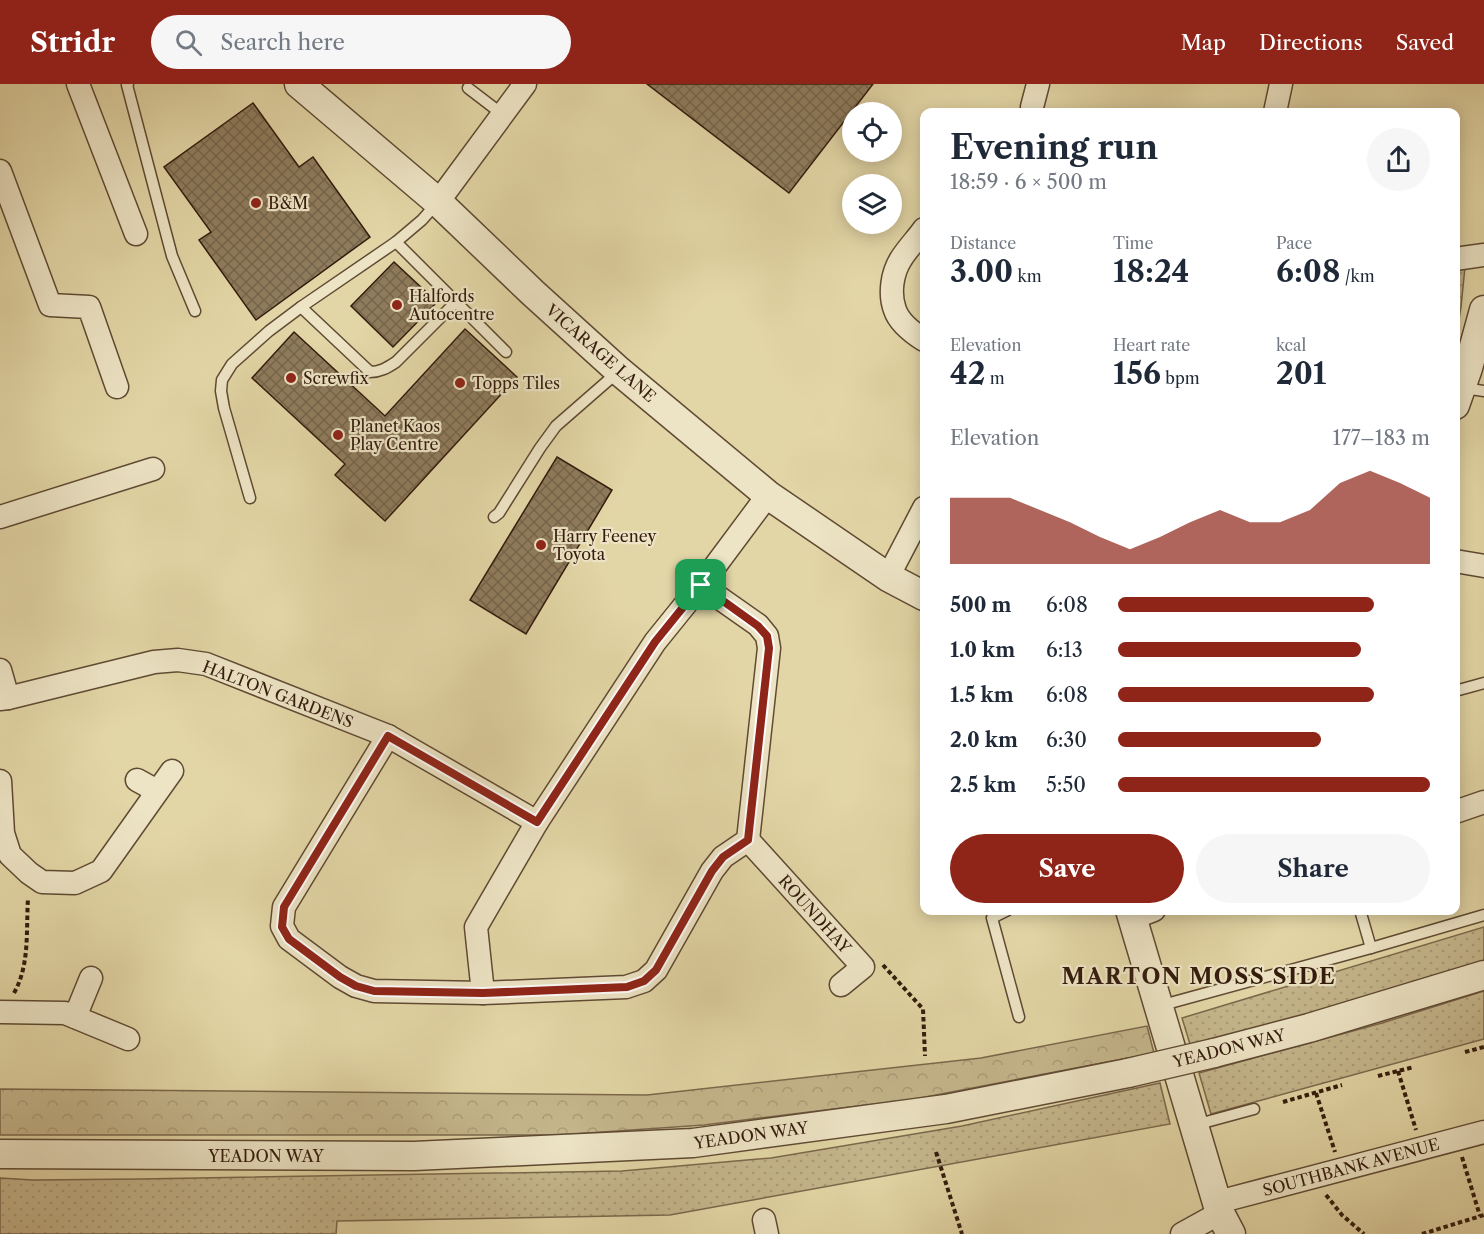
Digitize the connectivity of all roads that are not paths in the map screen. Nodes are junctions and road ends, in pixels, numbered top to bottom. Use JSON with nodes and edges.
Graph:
{"nodes":[{"id":1,"x":78,"y":84,"type":"edge"},
{"id":2,"x":128,"y":84,"type":"edge"},
{"id":3,"x":299,"y":84,"type":"edge"},
{"id":4,"x":525,"y":84,"type":"edge"},
{"id":5,"x":1038,"y":84,"type":"edge"},
{"id":6,"x":1281,"y":84,"type":"edge"},
{"id":7,"x":468,"y":88,"type":"dead end"},
{"id":8,"x":1032,"y":108,"type":"edge"},
{"id":9,"x":1276,"y":108,"type":"edge"},
{"id":10,"x":502,"y":114,"type":"junction"},
{"id":11,"x":0,"y":171,"type":"edge"},
{"id":12,"x":438,"y":202,"type":"junction"},
{"id":13,"x":7,"y":213,"type":"edge"},
{"id":14,"x":136,"y":234,"type":"dead end"},
{"id":15,"x":920,"y":234,"type":"edge"},
{"id":16,"x":396,"y":242,"type":"junction"},
{"id":17,"x":1484,"y":255,"type":"edge"},
{"id":18,"x":1460,"y":258,"type":"edge"},
{"id":19,"x":456,"y":302,"type":"junction"},
{"id":20,"x":301,"y":307,"type":"junction"},
{"id":21,"x":1484,"y":310,"type":"edge"},
{"id":22,"x":195,"y":311,"type":"dead end"},
{"id":23,"x":920,"y":337,"type":"edge"},
{"id":24,"x":506,"y":352,"type":"dead end"},
{"id":25,"x":619,"y":371,"type":"junction"},
{"id":26,"x":117,"y":387,"type":"dead end"},
{"id":27,"x":1467,"y":394,"type":"edge"},
{"id":28,"x":153,"y":469,"type":"dead end"},
{"id":29,"x":768,"y":495,"type":"junction"},
{"id":30,"x":250,"y":498,"type":"dead end"},
{"id":31,"x":920,"y":516,"type":"edge"},
{"id":32,"x":0,"y":517,"type":"edge"},
{"id":33,"x":494,"y":517,"type":"dead end"},
{"id":34,"x":1460,"y":562,"type":"edge"},
{"id":35,"x":1484,"y":566,"type":"edge"},
{"id":36,"x":888,"y":576,"type":"junction"},
{"id":37,"x":701,"y":585,"type":"junction"},
{"id":38,"x":920,"y":594,"type":"edge"},
{"id":39,"x":0,"y":670,"type":"edge"},
{"id":40,"x":1484,"y":682,"type":"edge"},
{"id":41,"x":1460,"y":689,"type":"edge"},
{"id":42,"x":4,"y":698,"type":"edge"},
{"id":43,"x":388,"y":736,"type":"junction"},
{"id":44,"x":172,"y":771,"type":"dead end"},
{"id":45,"x":137,"y":780,"type":"dead end"},
{"id":46,"x":0,"y":781,"type":"edge"},
{"id":47,"x":157,"y":791,"type":"junction"},
{"id":48,"x":1484,"y":802,"type":"edge"},
{"id":49,"x":1460,"y":810,"type":"edge"},
{"id":50,"x":537,"y":822,"type":"junction"},
{"id":51,"x":748,"y":840,"type":"junction"},
{"id":52,"x":998,"y":915,"type":"edge"},
{"id":53,"x":1139,"y":915,"type":"edge"},
{"id":54,"x":1361,"y":915,"type":"edge"},
{"id":55,"x":1484,"y":915,"type":"edge"},
{"id":56,"x":1371,"y":948,"type":"junction"},
{"id":57,"x":1484,"y":975,"type":"edge"},
{"id":58,"x":91,"y":978,"type":"dead end"},
{"id":59,"x":842,"y":985,"type":"dead end"},
{"id":60,"x":483,"y":993,"type":"junction"},
{"id":61,"x":1159,"y":1006,"type":"junction"},
{"id":62,"x":2,"y":1011,"type":"edge"},
{"id":63,"x":75,"y":1017,"type":"junction"},
{"id":64,"x":1019,"y":1017,"type":"dead end"},
{"id":65,"x":128,"y":1040,"type":"dead end"},
{"id":66,"x":1254,"y":1109,"type":"dead end"},
{"id":67,"x":1194,"y":1125,"type":"junction"},
{"id":68,"x":1484,"y":1132,"type":"edge"},
{"id":69,"x":0,"y":1154,"type":"edge"},
{"id":70,"x":1223,"y":1216,"type":"edge"},
{"id":71,"x":1182,"y":1234,"type":"edge"}],
"edges":[{"from":1,"to":14,"type":"street"},
{"from":2,"to":22,"type":"lane"},
{"from":3,"to":12,"type":"street","name":"VICARAGE LANE"},
{"from":4,"to":10,"type":"street"},
{"from":5,"to":8,"type":"street"},
{"from":6,"to":9,"type":"street"},
{"from":7,"to":10,"type":"lane"},
{"from":10,"to":12,"type":"street"},
{"from":11,"to":13,"type":"street"},
{"from":12,"to":16,"type":"lane"},
{"from":12,"to":25,"type":"street","name":"VICARAGE LANE"},
{"from":13,"to":26,"type":"street"},
{"from":15,"to":23,"type":"street"},
{"from":16,"to":19,"type":"lane"},
{"from":16,"to":20,"type":"lane"},
{"from":17,"to":18,"type":"street"},
{"from":19,"to":20,"type":"lane"},
{"from":19,"to":24,"type":"lane"},
{"from":20,"to":30,"type":"lane"},
{"from":21,"to":27,"type":"street"},
{"from":25,"to":29,"type":"street","name":"VICARAGE LANE"},
{"from":25,"to":33,"type":"lane"},
{"from":28,"to":32,"type":"street"},
{"from":29,"to":36,"type":"street","name":"VICARAGE LANE"},
{"from":29,"to":37,"type":"street"},
{"from":31,"to":36,"type":"street"},
{"from":34,"to":35,"type":"street"},
{"from":36,"to":38,"type":"street","name":"VICARAGE LANE"},
{"from":37,"to":50,"type":"street"},
{"from":37,"to":51,"type":"street"},
{"from":39,"to":42,"type":"street"},
{"from":40,"to":41,"type":"lane"},
{"from":42,"to":43,"type":"street","name":"HALTON GARDENS"},
{"from":43,"to":50,"type":"street","name":"HALTON GARDENS"},
{"from":43,"to":60,"type":"street"},
{"from":44,"to":47,"type":"street"},
{"from":45,"to":47,"type":"street"},
{"from":46,"to":47,"type":"street"},
{"from":48,"to":49,"type":"street"},
{"from":50,"to":60,"type":"street"},
{"from":51,"to":59,"type":"street","name":"ROUNDHAY"},
{"from":51,"to":60,"type":"street"},
{"from":52,"to":64,"type":"lane"},
{"from":53,"to":61,"type":"street"},
{"from":54,"to":56,"type":"lane"},
{"from":55,"to":56,"type":"lane"},
{"from":56,"to":61,"type":"lane"},
{"from":57,"to":69,"type":"street","name":"YEADON WAY","bridge":true},
{"from":58,"to":63,"type":"street"},
{"from":61,"to":67,"type":"street"},
{"from":62,"to":63,"type":"street"},
{"from":63,"to":65,"type":"street"},
{"from":66,"to":67,"type":"lane"},
{"from":67,"to":70,"type":"street"},
{"from":68,"to":70,"type":"street","name":"SOUTHBANK AVENUE"},
{"from":70,"to":71,"type":"street","name":"SOUTHBANK AVENUE"}]}
